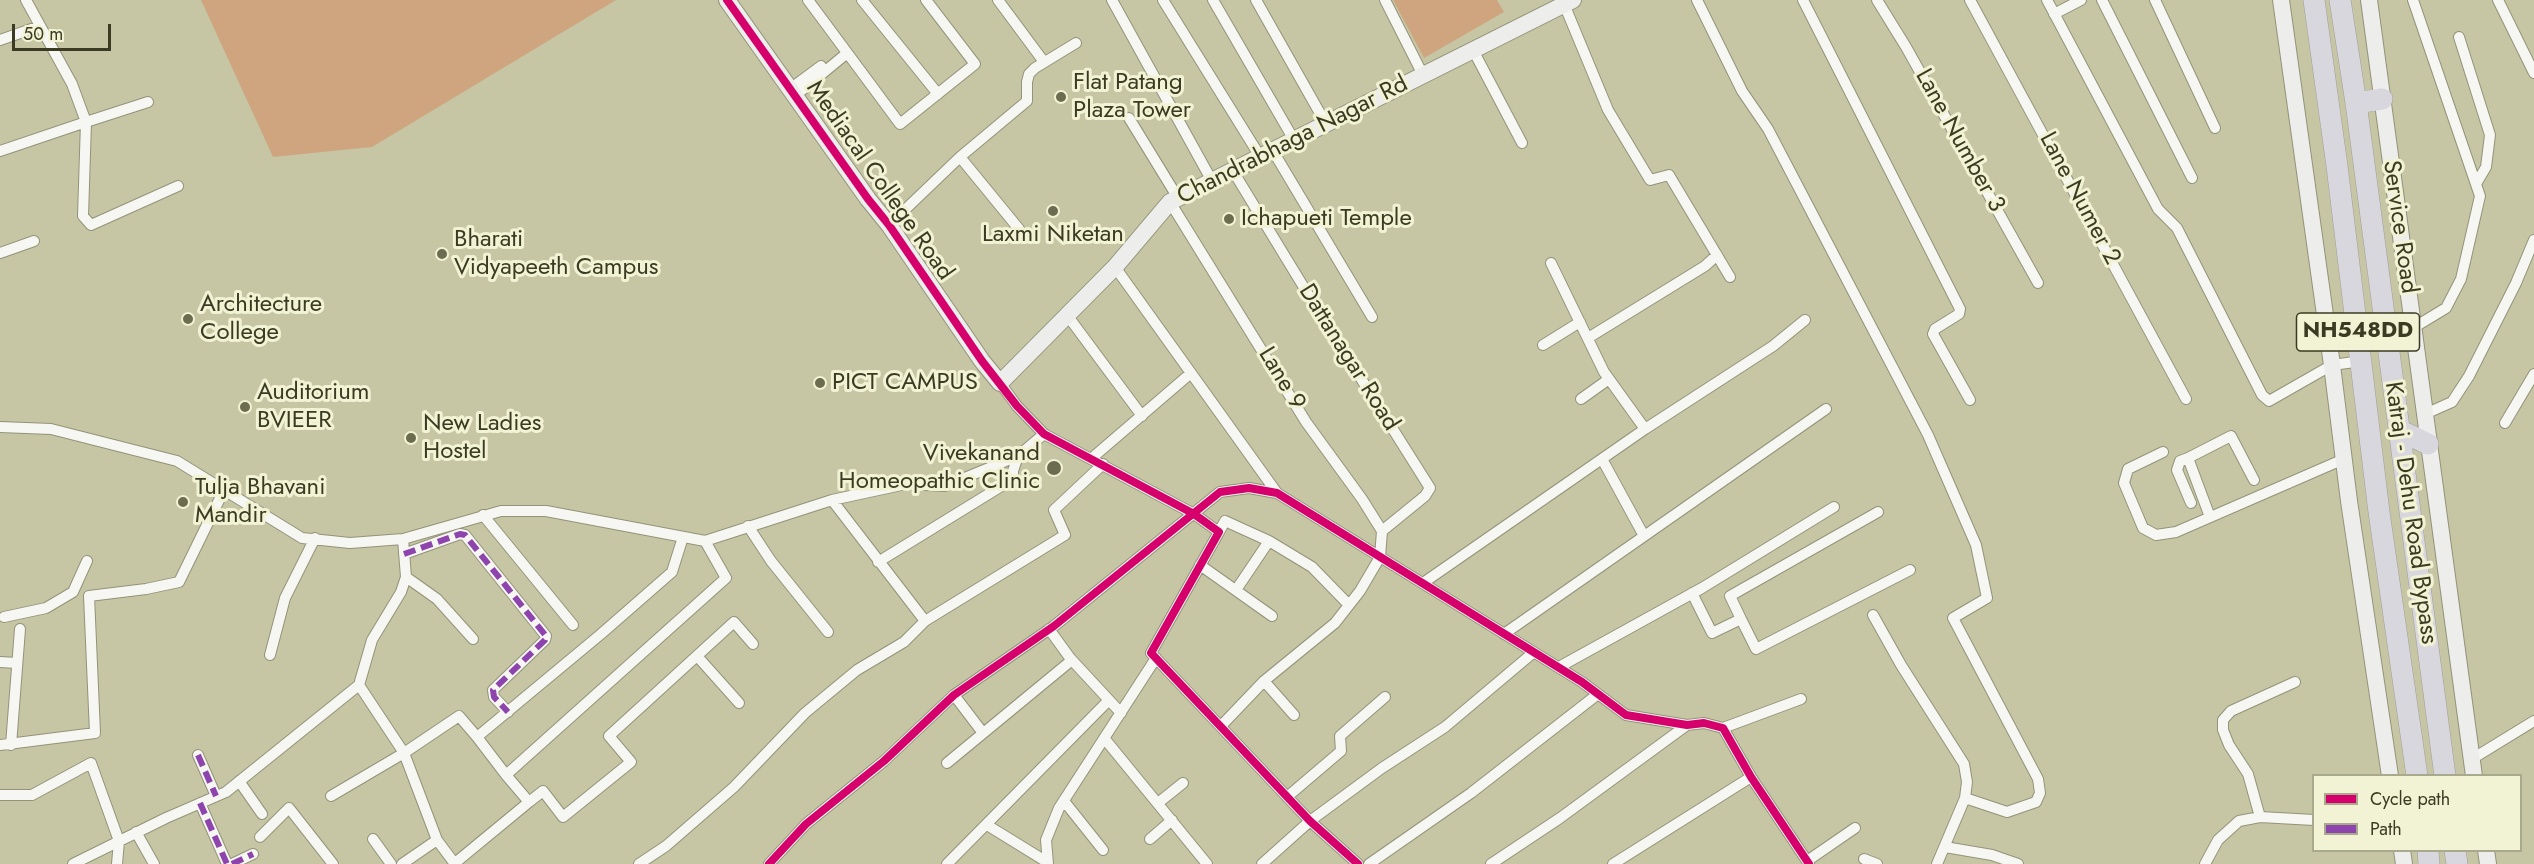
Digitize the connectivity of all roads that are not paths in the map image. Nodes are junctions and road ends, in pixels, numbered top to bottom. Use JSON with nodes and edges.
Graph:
{"nodes":[{"id":1,"x":26,"y":0,"type":"edge"},
{"id":2,"x":727,"y":0,"type":"edge"},
{"id":3,"x":808,"y":0,"type":"edge"},
{"id":4,"x":862,"y":0,"type":"edge"},
{"id":5,"x":926,"y":0,"type":"edge"},
{"id":6,"x":998,"y":0,"type":"edge"},
{"id":7,"x":1112,"y":0,"type":"edge"},
{"id":8,"x":1162,"y":0,"type":"edge"},
{"id":9,"x":1213,"y":0,"type":"edge"},
{"id":10,"x":1256,"y":0,"type":"edge"},
{"id":11,"x":1385,"y":0,"type":"edge"},
{"id":12,"x":1696,"y":0,"type":"edge"},
{"id":13,"x":1803,"y":0,"type":"edge"},
{"id":14,"x":1877,"y":0,"type":"edge"},
{"id":15,"x":1970,"y":0,"type":"edge"},
{"id":16,"x":2047,"y":0,"type":"edge"},
{"id":17,"x":2081,"y":0,"type":"edge"},
{"id":18,"x":2102,"y":0,"type":"edge"},
{"id":19,"x":2155,"y":0,"type":"edge"},
{"id":20,"x":2282,"y":0,"type":"edge"},
{"id":21,"x":2314,"y":0,"type":"edge"},
{"id":22,"x":2340,"y":0,"type":"edge"},
{"id":23,"x":2369,"y":0,"type":"edge"},
{"id":24,"x":2413,"y":0,"type":"edge"},
{"id":25,"x":2498,"y":0,"type":"edge"},
{"id":26,"x":1566,"y":1,"type":"edge"},
{"id":27,"x":2054,"y":14,"type":"junction"},
{"id":28,"x":40,"y":26,"type":"junction"},
{"id":29,"x":2459,"y":37,"type":"dead end"},
{"id":30,"x":0,"y":40,"type":"edge"},
{"id":31,"x":1076,"y":43,"type":"dead end"},
{"id":32,"x":1473,"y":50,"type":"junction"},
{"id":33,"x":844,"y":51,"type":"junction"},
{"id":34,"x":1044,"y":62,"type":"junction"},
{"id":35,"x":2534,"y":73,"type":"edge"},
{"id":36,"x":1423,"y":75,"type":"junction"},
{"id":37,"x":793,"y":92,"type":"junction"},
{"id":38,"x":938,"y":94,"type":"junction"},
{"id":39,"x":2382,"y":99,"type":"junction"},
{"id":40,"x":148,"y":102,"type":"dead end"},
{"id":41,"x":2356,"y":103,"type":"junction"},
{"id":42,"x":1129,"y":118,"type":"dead end"},
{"id":43,"x":86,"y":122,"type":"junction"},
{"id":44,"x":1326,"y":124,"type":"junction"},
{"id":45,"x":2215,"y":128,"type":"dead end"},
{"id":46,"x":1294,"y":140,"type":"junction"},
{"id":47,"x":1522,"y":143,"type":"dead end"},
{"id":48,"x":0,"y":151,"type":"edge"},
{"id":49,"x":1267,"y":154,"type":"junction"},
{"id":50,"x":960,"y":157,"type":"junction"},
{"id":51,"x":1233,"y":171,"type":"junction"},
{"id":52,"x":2192,"y":178,"type":"dead end"},
{"id":53,"x":1212,"y":181,"type":"junction"},
{"id":54,"x":2476,"y":184,"type":"junction"},
{"id":55,"x":178,"y":186,"type":"dead end"},
{"id":56,"x":1174,"y":200,"type":"junction"},
{"id":57,"x":889,"y":225,"type":"junction"},
{"id":58,"x":1019,"y":229,"type":"dead end"},
{"id":59,"x":2534,"y":240,"type":"edge"},
{"id":60,"x":34,"y":241,"type":"dead end"},
{"id":61,"x":0,"y":253,"type":"edge"},
{"id":62,"x":1717,"y":255,"type":"junction"},
{"id":63,"x":1551,"y":263,"type":"dead end"},
{"id":64,"x":1115,"y":267,"type":"junction"},
{"id":65,"x":1730,"y":277,"type":"dead end"},
{"id":66,"x":2038,"y":284,"type":"dead end"},
{"id":67,"x":1067,"y":315,"type":"junction"},
{"id":68,"x":1371,"y":317,"type":"dead end"},
{"id":69,"x":1804,"y":320,"type":"dead end"},
{"id":70,"x":1580,"y":322,"type":"junction"},
{"id":71,"x":2413,"y":328,"type":"junction"},
{"id":72,"x":1587,"y":338,"type":"junction"},
{"id":73,"x":1543,"y":345,"type":"dead end"},
{"id":74,"x":2362,"y":361,"type":"junction"},
{"id":75,"x":2332,"y":365,"type":"junction"},
{"id":76,"x":1191,"y":373,"type":"junction"},
{"id":77,"x":2534,"y":374,"type":"edge"},
{"id":78,"x":1609,"y":379,"type":"junction"},
{"id":79,"x":1000,"y":383,"type":"junction"},
{"id":80,"x":1581,"y":399,"type":"dead end"},
{"id":81,"x":2186,"y":399,"type":"dead end"},
{"id":82,"x":1970,"y":400,"type":"dead end"},
{"id":83,"x":1826,"y":409,"type":"dead end"},
{"id":84,"x":2425,"y":414,"type":"junction"},
{"id":85,"x":1142,"y":416,"type":"junction"},
{"id":86,"x":2505,"y":423,"type":"dead end"},
{"id":87,"x":0,"y":427,"type":"edge"},
{"id":88,"x":1645,"y":429,"type":"junction"},
{"id":89,"x":2399,"y":430,"type":"junction"},
{"id":90,"x":1044,"y":434,"type":"junction"},
{"id":91,"x":2428,"y":444,"type":"junction"},
{"id":92,"x":2163,"y":452,"type":"dead end"},
{"id":93,"x":1018,"y":456,"type":"junction"},
{"id":94,"x":1092,"y":458,"type":"junction"},
{"id":95,"x":2188,"y":458,"type":"junction"},
{"id":96,"x":1602,"y":459,"type":"junction"},
{"id":97,"x":2344,"y":459,"type":"junction"},
{"id":98,"x":1103,"y":464,"type":"junction"},
{"id":99,"x":2254,"y":480,"type":"dead end"},
{"id":100,"x":224,"y":490,"type":"junction"},
{"id":101,"x":1277,"y":493,"type":"junction"},
{"id":102,"x":832,"y":500,"type":"junction"},
{"id":103,"x":2191,"y":503,"type":"dead end"},
{"id":104,"x":1834,"y":507,"type":"dead end"},
{"id":105,"x":1878,"y":512,"type":"dead end"},
{"id":106,"x":1194,"y":514,"type":"junction"},
{"id":107,"x":483,"y":515,"type":"junction"},
{"id":108,"x":2210,"y":517,"type":"junction"},
{"id":109,"x":748,"y":526,"type":"junction"},
{"id":110,"x":1219,"y":531,"type":"junction"},
{"id":111,"x":1382,"y":531,"type":"junction"},
{"id":112,"x":1644,"y":536,"type":"junction"},
{"id":113,"x":683,"y":537,"type":"junction"},
{"id":114,"x":315,"y":538,"type":"junction"},
{"id":115,"x":403,"y":539,"type":"junction"},
{"id":116,"x":1269,"y":541,"type":"junction"},
{"id":117,"x":705,"y":542,"type":"junction"},
{"id":118,"x":404,"y":554,"type":"junction"},
{"id":119,"x":1380,"y":558,"type":"junction"},
{"id":120,"x":87,"y":561,"type":"dead end"},
{"id":121,"x":878,"y":562,"type":"junction"},
{"id":122,"x":1200,"y":565,"type":"junction"},
{"id":123,"x":1910,"y":570,"type":"dead end"},
{"id":124,"x":406,"y":577,"type":"junction"},
{"id":125,"x":1423,"y":583,"type":"junction"},
{"id":126,"x":1236,"y":591,"type":"junction"},
{"id":127,"x":1692,"y":593,"type":"junction"},
{"id":128,"x":1349,"y":605,"type":"junction"},
{"id":129,"x":1873,"y":615,"type":"dead end"},
{"id":130,"x":1272,"y":616,"type":"dead end"},
{"id":131,"x":4,"y":617,"type":"dead end"},
{"id":132,"x":1741,"y":619,"type":"junction"},
{"id":133,"x":925,"y":621,"type":"junction"},
{"id":134,"x":573,"y":625,"type":"dead end"},
{"id":135,"x":20,"y":629,"type":"dead end"},
{"id":136,"x":1049,"y":629,"type":"junction"},
{"id":137,"x":828,"y":632,"type":"dead end"},
{"id":138,"x":1504,"y":634,"type":"junction"},
{"id":139,"x":473,"y":639,"type":"dead end"},
{"id":140,"x":753,"y":645,"type":"dead end"},
{"id":141,"x":1534,"y":652,"type":"junction"},
{"id":142,"x":270,"y":655,"type":"dead end"},
{"id":143,"x":697,"y":656,"type":"junction"},
{"id":144,"x":1156,"y":658,"type":"junction"},
{"id":145,"x":1072,"y":660,"type":"junction"},
{"id":146,"x":0,"y":662,"type":"edge"},
{"id":147,"x":17,"y":663,"type":"junction"},
{"id":148,"x":1559,"y":667,"type":"junction"},
{"id":149,"x":1264,"y":681,"type":"junction"},
{"id":150,"x":2295,"y":682,"type":"dead end"},
{"id":151,"x":358,"y":685,"type":"junction"},
{"id":152,"x":1598,"y":694,"type":"junction"},
{"id":153,"x":954,"y":695,"type":"junction"},
{"id":154,"x":1385,"y":697,"type":"dead end"},
{"id":155,"x":1801,"y":699,"type":"dead end"},
{"id":156,"x":1109,"y":700,"type":"junction"},
{"id":157,"x":0,"y":703,"type":"edge"},
{"id":158,"x":13,"y":703,"type":"junction"},
{"id":159,"x":739,"y":703,"type":"dead end"},
{"id":160,"x":508,"y":712,"type":"junction"},
{"id":161,"x":1121,"y":713,"type":"junction"},
{"id":162,"x":1294,"y":715,"type":"dead end"},
{"id":163,"x":2534,"y":721,"type":"edge"},
{"id":164,"x":1687,"y":725,"type":"junction"},
{"id":165,"x":1221,"y":726,"type":"junction"},
{"id":166,"x":1723,"y":728,"type":"junction"},
{"id":167,"x":983,"y":733,"type":"junction"},
{"id":168,"x":477,"y":737,"type":"junction"},
{"id":169,"x":1104,"y":738,"type":"junction"},
{"id":170,"x":5,"y":745,"type":"edge"},
{"id":171,"x":404,"y":753,"type":"junction"},
{"id":172,"x":198,"y":754,"type":"dead end"},
{"id":173,"x":946,"y":763,"type":"dead end"},
{"id":174,"x":2473,"y":767,"type":"edge"},
{"id":175,"x":2390,"y":774,"type":"edge"},
{"id":176,"x":2417,"y":774,"type":"edge"},
{"id":177,"x":2445,"y":774,"type":"edge"},
{"id":178,"x":506,"y":775,"type":"junction"},
{"id":179,"x":1751,"y":777,"type":"junction"},
{"id":180,"x":239,"y":781,"type":"junction"},
{"id":181,"x":1183,"y":783,"type":"dead end"},
{"id":182,"x":0,"y":795,"type":"edge"},
{"id":183,"x":216,"y":796,"type":"junction"},
{"id":184,"x":331,"y":796,"type":"dead end"},
{"id":185,"x":1287,"y":796,"type":"junction"},
{"id":186,"x":1965,"y":798,"type":"junction"},
{"id":187,"x":529,"y":801,"type":"junction"},
{"id":188,"x":1064,"y":801,"type":"junction"},
{"id":189,"x":200,"y":803,"type":"junction"},
{"id":190,"x":1158,"y":803,"type":"junction"},
{"id":191,"x":262,"y":814,"type":"dead end"},
{"id":192,"x":2260,"y":817,"type":"junction"},
{"id":193,"x":1172,"y":820,"type":"junction"},
{"id":194,"x":2312,"y":820,"type":"edge"},
{"id":195,"x":1310,"y":822,"type":"junction"},
{"id":196,"x":987,"y":825,"type":"junction"},
{"id":197,"x":1855,"y":828,"type":"dead end"},
{"id":198,"x":136,"y":832,"type":"junction"},
{"id":199,"x":260,"y":837,"type":"dead end"},
{"id":200,"x":373,"y":838,"type":"dead end"},
{"id":201,"x":1150,"y":839,"type":"dead end"},
{"id":202,"x":437,"y":840,"type":"junction"},
{"id":203,"x":119,"y":841,"type":"junction"},
{"id":204,"x":1945,"y":847,"type":"junction"},
{"id":205,"x":1103,"y":850,"type":"dead end"},
{"id":206,"x":253,"y":854,"type":"dead end"},
{"id":207,"x":1864,"y":859,"type":"dead end"},
{"id":208,"x":1808,"y":862,"type":"edge"},
{"id":209,"x":1047,"y":863,"type":"edge"},
{"id":210,"x":73,"y":864,"type":"edge"},
{"id":211,"x":117,"y":864,"type":"edge"},
{"id":212,"x":154,"y":864,"type":"edge"},
{"id":213,"x":227,"y":864,"type":"edge"},
{"id":214,"x":232,"y":864,"type":"edge"},
{"id":215,"x":333,"y":864,"type":"edge"},
{"id":216,"x":391,"y":864,"type":"edge"},
{"id":217,"x":402,"y":864,"type":"edge"},
{"id":218,"x":455,"y":864,"type":"edge"},
{"id":219,"x":639,"y":864,"type":"edge"},
{"id":220,"x":769,"y":864,"type":"edge"},
{"id":221,"x":947,"y":864,"type":"edge"},
{"id":222,"x":1207,"y":864,"type":"edge"},
{"id":223,"x":1262,"y":864,"type":"edge"},
{"id":224,"x":1358,"y":864,"type":"edge"},
{"id":225,"x":1369,"y":864,"type":"edge"},
{"id":226,"x":1491,"y":864,"type":"edge"},
{"id":227,"x":1613,"y":864,"type":"edge"},
{"id":228,"x":1877,"y":864,"type":"edge"},
{"id":229,"x":1938,"y":864,"type":"edge"},
{"id":230,"x":2018,"y":864,"type":"edge"},
{"id":231,"x":2205,"y":864,"type":"edge"}],
"edges":[{"from":1,"to":28,"type":"street"},
{"from":2,"to":37,"type":"street","name":"Mediacal College Road"},
{"from":3,"to":33,"type":"street"},
{"from":4,"to":38,"type":"street"},
{"from":5,"to":38,"type":"street"},
{"from":6,"to":34,"type":"street"},
{"from":7,"to":53,"type":"street"},
{"from":8,"to":49,"type":"street"},
{"from":9,"to":46,"type":"street"},
{"from":10,"to":44,"type":"street"},
{"from":11,"to":36,"type":"street"},
{"from":12,"to":186,"type":"street"},
{"from":13,"to":82,"type":"street"},
{"from":14,"to":66,"type":"street","name":"Lane Number 3"},
{"from":15,"to":81,"type":"street","name":"Lane Numer 2"},
{"from":16,"to":27,"type":"street"},
{"from":17,"to":27,"type":"street"},
{"from":18,"to":52,"type":"street"},
{"from":19,"to":45,"type":"street"},
{"from":20,"to":75,"type":"street"},
{"from":21,"to":74,"type":"highway","name":"Katraj - Dehu Road Bypass","number":"NH548DD"},
{"from":22,"to":41,"type":"highway","name":"Katraj - Dehu Road Bypass","number":"NH548DD"},
{"from":23,"to":39,"type":"street","name":"Service Road"},
{"from":24,"to":54,"type":"street"},
{"from":25,"to":35,"type":"street"},
{"from":26,"to":32,"type":"street","name":"Chandrabhaga Nagar Rd"},
{"from":26,"to":62,"type":"street"},
{"from":27,"to":75,"type":"street"},
{"from":28,"to":30,"type":"street"},
{"from":28,"to":43,"type":"street"},
{"from":29,"to":54,"type":"street"},
{"from":31,"to":34,"type":"street"},
{"from":32,"to":36,"type":"street","name":"Chandrabhaga Nagar Rd"},
{"from":32,"to":47,"type":"street"},
{"from":33,"to":37,"type":"street"},
{"from":33,"to":38,"type":"street"},
{"from":34,"to":50,"type":"street"},
{"from":36,"to":44,"type":"street","name":"Chandrabhaga Nagar Rd"},
{"from":37,"to":57,"type":"street","name":"Mediacal College Road"},
{"from":39,"to":41,"type":"highway"},
{"from":39,"to":71,"type":"street","name":"Service Road"},
{"from":40,"to":43,"type":"street"},
{"from":41,"to":89,"type":"highway","name":"Katraj - Dehu Road Bypass","number":"NH548DD"},
{"from":42,"to":56,"type":"street","name":"Lane 9"},
{"from":43,"to":48,"type":"street"},
{"from":43,"to":55,"type":"street"},
{"from":44,"to":46,"type":"street","name":"Chandrabhaga Nagar Rd"},
{"from":46,"to":49,"type":"street","name":"Chandrabhaga Nagar Rd"},
{"from":49,"to":51,"type":"street","name":"Chandrabhaga Nagar Rd"},
{"from":49,"to":68,"type":"street"},
{"from":50,"to":57,"type":"street"},
{"from":50,"to":58,"type":"street"},
{"from":51,"to":53,"type":"street","name":"Chandrabhaga Nagar Rd"},
{"from":51,"to":111,"type":"street","name":"Dattanagar Road"},
{"from":53,"to":56,"type":"street","name":"Chandrabhaga Nagar Rd"},
{"from":54,"to":71,"type":"street"},
{"from":56,"to":64,"type":"street","name":"Chandrabhaga Nagar Rd"},
{"from":56,"to":111,"type":"street","name":"Lane 9"},
{"from":57,"to":79,"type":"street","name":"Mediacal College Road"},
{"from":59,"to":84,"type":"street"},
{"from":60,"to":61,"type":"street"},
{"from":62,"to":65,"type":"street"},
{"from":62,"to":72,"type":"street"},
{"from":63,"to":70,"type":"street"},
{"from":64,"to":67,"type":"street","name":"Chandrabhaga Nagar Rd"},
{"from":64,"to":76,"type":"street"},
{"from":67,"to":79,"type":"street","name":"Chandrabhaga Nagar Rd"},
{"from":67,"to":85,"type":"street"},
{"from":69,"to":88,"type":"street"},
{"from":70,"to":72,"type":"street"},
{"from":70,"to":73,"type":"street"},
{"from":71,"to":84,"type":"street","name":"Service Road"},
{"from":72,"to":78,"type":"street"},
{"from":74,"to":75,"type":"street"},
{"from":74,"to":176,"type":"highway","name":"Katraj - Dehu Road Bypass","number":"NH548DD"},
{"from":75,"to":97,"type":"street"},
{"from":76,"to":85,"type":"street"},
{"from":76,"to":101,"type":"street"},
{"from":77,"to":86,"type":"street"},
{"from":78,"to":80,"type":"street"},
{"from":78,"to":88,"type":"street"},
{"from":79,"to":90,"type":"street"},
{"from":83,"to":112,"type":"street"},
{"from":84,"to":91,"type":"street","name":"Service Road"},
{"from":85,"to":94,"type":"street"},
{"from":87,"to":100,"type":"street"},
{"from":88,"to":96,"type":"street"},
{"from":89,"to":91,"type":"highway"},
{"from":89,"to":177,"type":"highway","name":"Katraj - Dehu Road Bypass","number":"NH548DD"},
{"from":90,"to":93,"type":"street"},
{"from":90,"to":94,"type":"street"},
{"from":91,"to":174,"type":"street","name":"Service Road"},
{"from":92,"to":108,"type":"street"},
{"from":93,"to":102,"type":"street"},
{"from":93,"to":121,"type":"street"},
{"from":94,"to":98,"type":"street"},
{"from":95,"to":99,"type":"street"},
{"from":95,"to":103,"type":"street"},
{"from":95,"to":108,"type":"street"},
{"from":96,"to":112,"type":"street"},
{"from":96,"to":125,"type":"street"},
{"from":97,"to":108,"type":"street"},
{"from":97,"to":175,"type":"street"},
{"from":98,"to":106,"type":"street"},
{"from":98,"to":133,"type":"street"},
{"from":100,"to":114,"type":"street"},
{"from":100,"to":170,"type":"street"},
{"from":101,"to":106,"type":"street"},
{"from":101,"to":119,"type":"street"},
{"from":102,"to":109,"type":"street"},
{"from":102,"to":121,"type":"street"},
{"from":104,"to":127,"type":"street"},
{"from":105,"to":132,"type":"street"},
{"from":106,"to":110,"type":"street"},
{"from":106,"to":136,"type":"street"},
{"from":107,"to":113,"type":"street"},
{"from":107,"to":115,"type":"street"},
{"from":107,"to":134,"type":"street"},
{"from":109,"to":117,"type":"street"},
{"from":109,"to":137,"type":"street"},
{"from":110,"to":116,"type":"street"},
{"from":110,"to":122,"type":"street"},
{"from":111,"to":119,"type":"street"},
{"from":112,"to":138,"type":"street"},
{"from":113,"to":117,"type":"street"},
{"from":113,"to":160,"type":"street"},
{"from":114,"to":115,"type":"street"},
{"from":114,"to":142,"type":"street"},
{"from":115,"to":118,"type":"street"},
{"from":116,"to":126,"type":"street"},
{"from":116,"to":128,"type":"street"},
{"from":117,"to":178,"type":"street"},
{"from":118,"to":124,"type":"street"},
{"from":118,"to":160,"type":"street"},
{"from":119,"to":125,"type":"street"},
{"from":119,"to":128,"type":"street"},
{"from":120,"to":131,"type":"street"},
{"from":121,"to":133,"type":"street"},
{"from":122,"to":126,"type":"street"},
{"from":122,"to":144,"type":"street"},
{"from":123,"to":132,"type":"street"},
{"from":124,"to":139,"type":"street"},
{"from":124,"to":151,"type":"street"},
{"from":125,"to":138,"type":"street"},
{"from":126,"to":130,"type":"street"},
{"from":127,"to":132,"type":"street"},
{"from":127,"to":148,"type":"street"},
{"from":128,"to":149,"type":"street"},
{"from":129,"to":186,"type":"street"},
{"from":133,"to":219,"type":"street"},
{"from":135,"to":147,"type":"street"},
{"from":136,"to":145,"type":"street"},
{"from":136,"to":153,"type":"street"},
{"from":138,"to":141,"type":"street"},
{"from":140,"to":143,"type":"street"},
{"from":141,"to":148,"type":"street"},
{"from":141,"to":195,"type":"street"},
{"from":143,"to":159,"type":"street"},
{"from":143,"to":187,"type":"street"},
{"from":144,"to":161,"type":"street"},
{"from":144,"to":165,"type":"street"},
{"from":145,"to":156,"type":"street"},
{"from":145,"to":167,"type":"street"},
{"from":146,"to":147,"type":"street"},
{"from":147,"to":158,"type":"street"},
{"from":148,"to":152,"type":"street"},
{"from":149,"to":162,"type":"street"},
{"from":149,"to":165,"type":"street"},
{"from":150,"to":192,"type":"street"},
{"from":151,"to":171,"type":"street"},
{"from":151,"to":180,"type":"street"},
{"from":152,"to":164,"type":"street"},
{"from":152,"to":225,"type":"street"},
{"from":153,"to":167,"type":"street"},
{"from":153,"to":220,"type":"street"},
{"from":154,"to":185,"type":"street"},
{"from":155,"to":166,"type":"street"},
{"from":156,"to":161,"type":"street"},
{"from":156,"to":196,"type":"street"},
{"from":157,"to":158,"type":"street"},
{"from":158,"to":170,"type":"street"},
{"from":160,"to":168,"type":"street"},
{"from":161,"to":169,"type":"street"},
{"from":163,"to":174,"type":"street"},
{"from":164,"to":166,"type":"street"},
{"from":164,"to":226,"type":"street"},
{"from":165,"to":185,"type":"street"},
{"from":166,"to":179,"type":"street"},
{"from":167,"to":173,"type":"street"},
{"from":168,"to":171,"type":"street"},
{"from":168,"to":178,"type":"street"},
{"from":169,"to":188,"type":"street"},
{"from":169,"to":190,"type":"street"},
{"from":171,"to":184,"type":"street"},
{"from":171,"to":202,"type":"street"},
{"from":172,"to":183,"type":"street"},
{"from":178,"to":187,"type":"street"},
{"from":179,"to":208,"type":"street"},
{"from":179,"to":227,"type":"street"},
{"from":180,"to":183,"type":"street"},
{"from":180,"to":191,"type":"street"},
{"from":181,"to":190,"type":"street"},
{"from":182,"to":203,"type":"street"},
{"from":183,"to":189,"type":"street"},
{"from":185,"to":195,"type":"street"},
{"from":186,"to":204,"type":"street"},
{"from":187,"to":218,"type":"street"},
{"from":188,"to":205,"type":"street"},
{"from":188,"to":209,"type":"street"},
{"from":189,"to":198,"type":"street"},
{"from":189,"to":213,"type":"street"},
{"from":190,"to":193,"type":"street"},
{"from":192,"to":194,"type":"street"},
{"from":192,"to":231,"type":"street"},
{"from":193,"to":201,"type":"street"},
{"from":193,"to":222,"type":"street"},
{"from":195,"to":223,"type":"street"},
{"from":195,"to":224,"type":"street"},
{"from":196,"to":209,"type":"street"},
{"from":196,"to":221,"type":"street"},
{"from":197,"to":208,"type":"street"},
{"from":198,"to":203,"type":"street"},
{"from":198,"to":212,"type":"street"},
{"from":199,"to":215,"type":"street"},
{"from":200,"to":216,"type":"street"},
{"from":202,"to":217,"type":"street"},
{"from":202,"to":218,"type":"street"},
{"from":203,"to":210,"type":"street"},
{"from":203,"to":211,"type":"street"},
{"from":204,"to":229,"type":"street"},
{"from":204,"to":230,"type":"street"},
{"from":206,"to":214,"type":"street"},
{"from":207,"to":228,"type":"street"}]}
